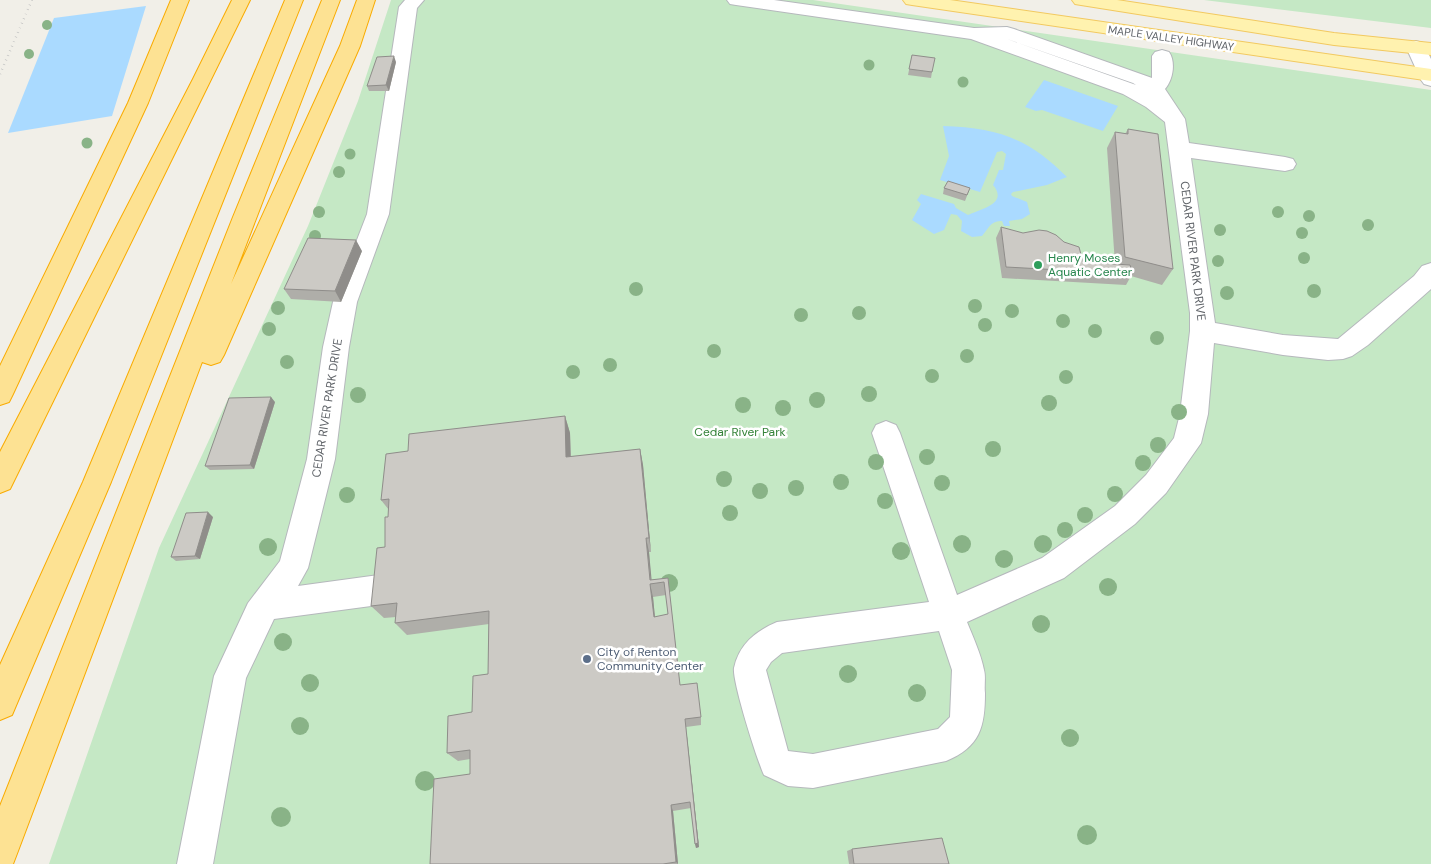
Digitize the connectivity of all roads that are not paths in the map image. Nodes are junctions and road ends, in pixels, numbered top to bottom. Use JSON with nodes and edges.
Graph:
{"nodes":[{"id":1,"x":180,"y":0,"type":"edge"},
{"id":2,"x":241,"y":0,"type":"edge"},
{"id":3,"x":294,"y":0,"type":"edge"},
{"id":4,"x":330,"y":0,"type":"edge"},
{"id":5,"x":366,"y":0,"type":"edge"},
{"id":6,"x":415,"y":0,"type":"edge"},
{"id":7,"x":736,"y":0,"type":"edge"},
{"id":8,"x":912,"y":0,"type":"edge"},
{"id":9,"x":1081,"y":0,"type":"edge"},
{"id":10,"x":974,"y":34,"type":"junction"},
{"id":11,"x":1423,"y":48,"type":"edge"},
{"id":12,"x":1162,"y":56,"type":"dead end"},
{"id":13,"x":1430,"y":76,"type":"edge"},
{"id":14,"x":1155,"y":88,"type":"junction"},
{"id":15,"x":1176,"y":120,"type":"junction"},
{"id":16,"x":1180,"y":149,"type":"junction"},
{"id":17,"x":1285,"y":164,"type":"dead end"},
{"id":18,"x":1431,"y":272,"type":"edge"},
{"id":19,"x":1203,"y":330,"type":"junction"},
{"id":20,"x":0,"y":394,"type":"edge"},
{"id":21,"x":886,"y":433,"type":"dead end"},
{"id":22,"x":0,"y":480,"type":"edge"},
{"id":23,"x":386,"y":590,"type":"edge"},
{"id":24,"x":266,"y":605,"type":"junction"},
{"id":25,"x":949,"y":614,"type":"junction"},
{"id":26,"x":83,"y":641,"type":"junction"},
{"id":27,"x":0,"y":703,"type":"edge"},
{"id":28,"x":0,"y":851,"type":"edge"},
{"id":29,"x":194,"y":864,"type":"edge"}],
"edges":[{"from":1,"to":20,"type":"highway"},
{"from":2,"to":22,"type":"highway"},
{"from":3,"to":27,"type":"highway"},
{"from":4,"to":26,"type":"highway"},
{"from":5,"to":26,"type":"highway"},
{"from":6,"to":24,"type":"street","name":"CEDAR RIVER PARK DRIVE"},
{"from":7,"to":10,"type":"street","name":"CEDAR RIVER PARK DRIVE"},
{"from":8,"to":13,"type":"main road","name":"MAPLE VALLEY HIGHWAY"},
{"from":9,"to":11,"type":"main road","name":"MAPLE VALLEY HIGHWAY"},
{"from":10,"to":14,"type":"street","name":"CEDAR RIVER PARK DRIVE"},
{"from":10,"to":15,"type":"street","name":"CEDAR RIVER PARK DRIVE"},
{"from":11,"to":13,"type":"street"},
{"from":12,"to":14,"type":"street"},
{"from":14,"to":15,"type":"street","name":"CEDAR RIVER PARK DRIVE"},
{"from":15,"to":16,"type":"street","name":"CEDAR RIVER PARK DRIVE"},
{"from":16,"to":17,"type":"street"},
{"from":16,"to":19,"type":"street","name":"CEDAR RIVER PARK DRIVE"},
{"from":18,"to":19,"type":"street"},
{"from":19,"to":25,"type":"street","name":"CEDAR RIVER PARK DRIVE"},
{"from":21,"to":25,"type":"street"},
{"from":23,"to":24,"type":"street"},
{"from":24,"to":29,"type":"street","name":"CEDAR RIVER PARK DRIVE"},
{"from":25,"to":25,"type":"street"},
{"from":26,"to":28,"type":"highway"}]}
